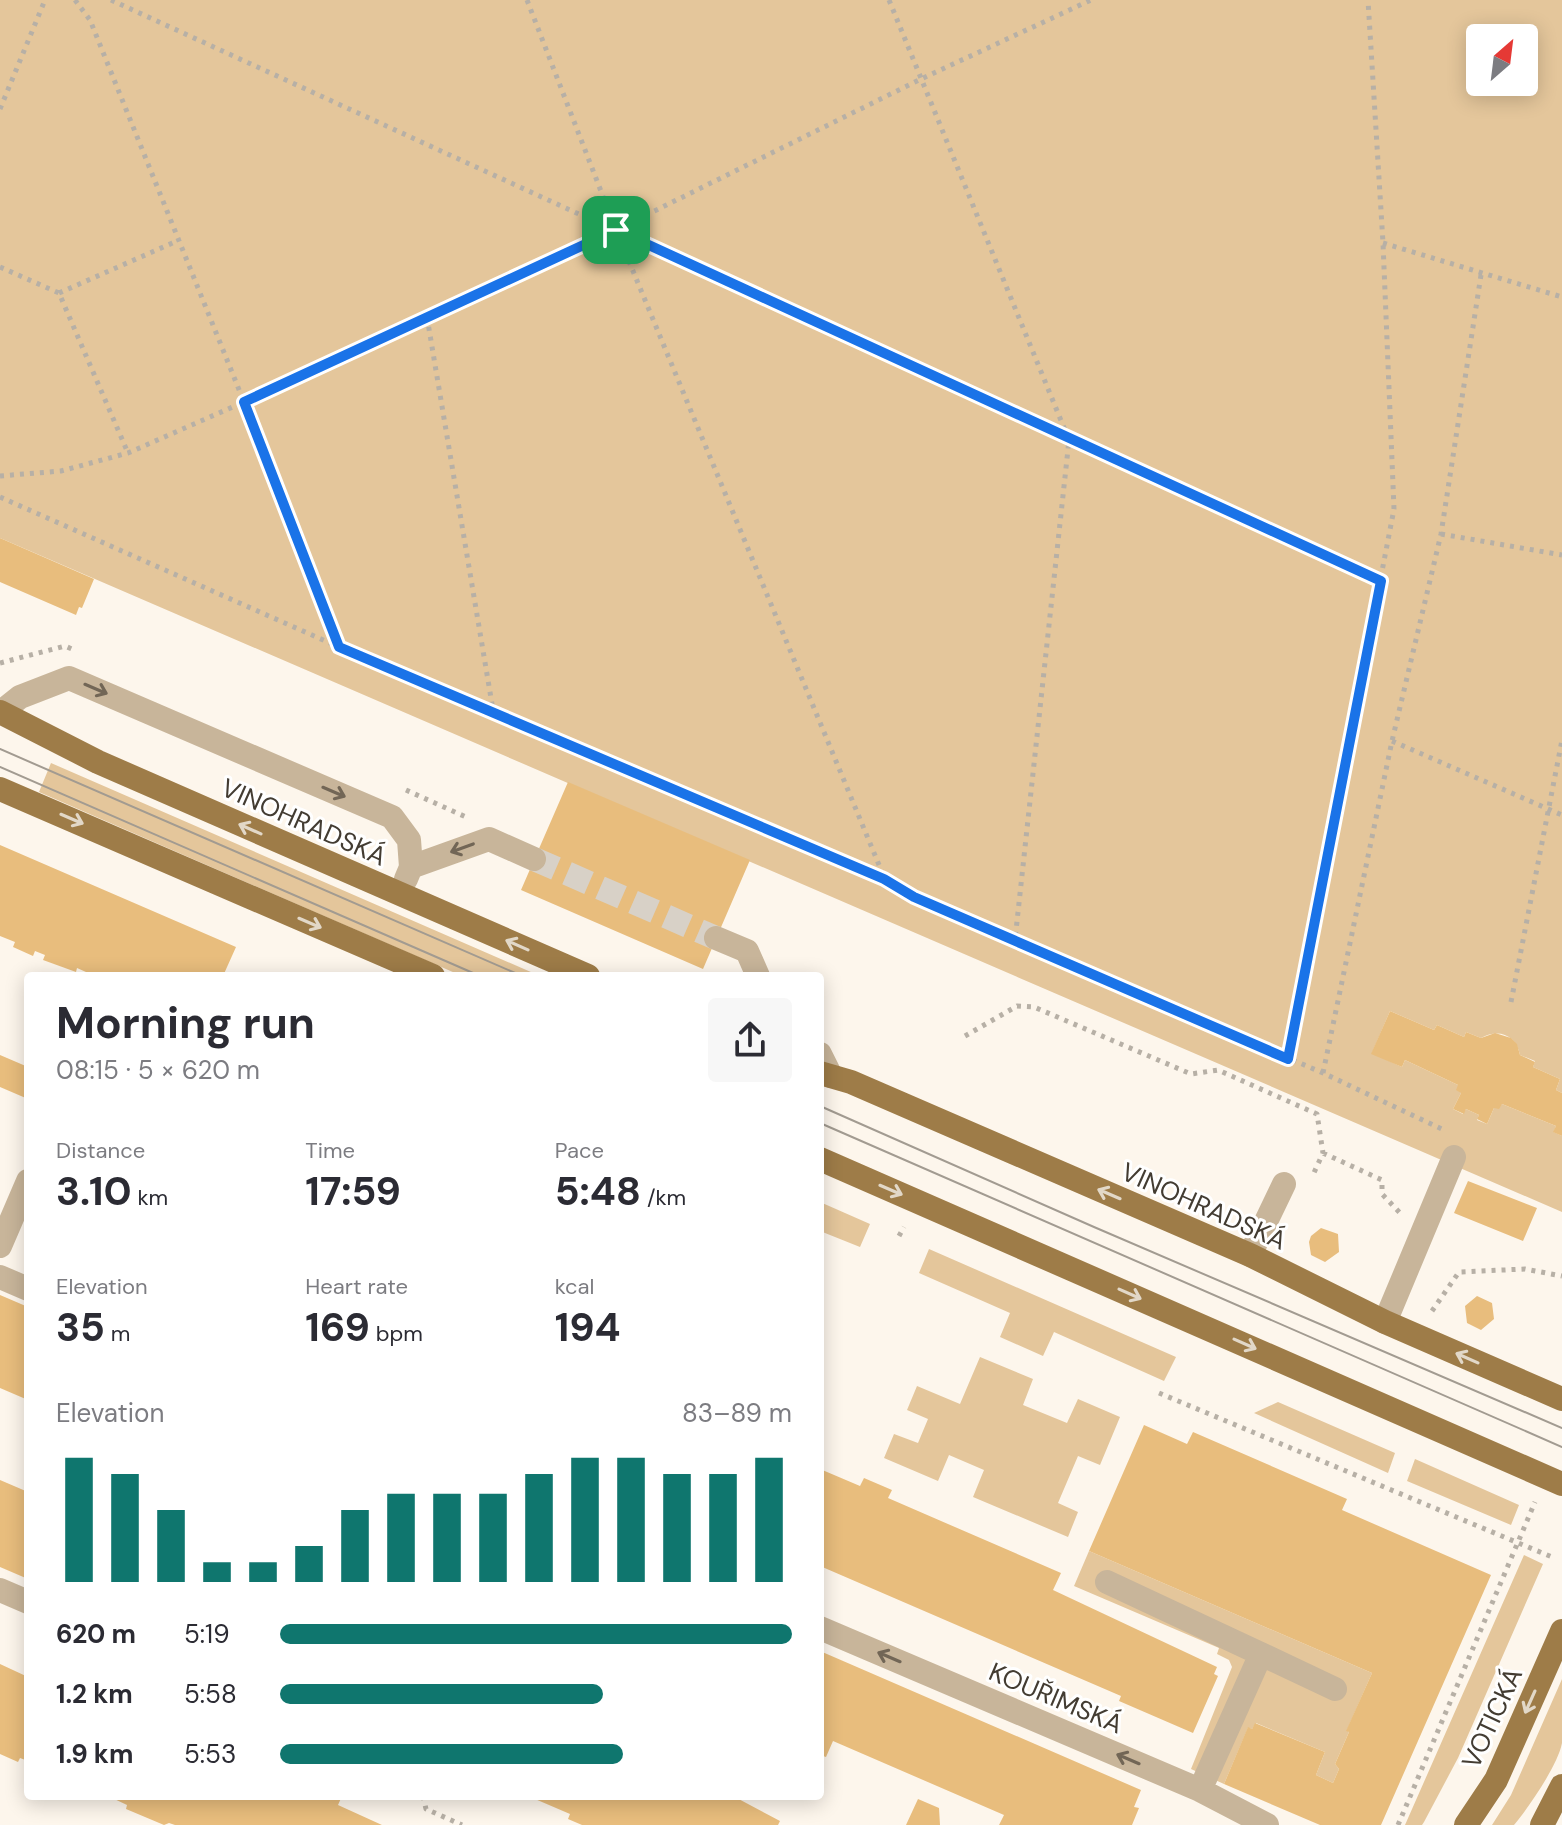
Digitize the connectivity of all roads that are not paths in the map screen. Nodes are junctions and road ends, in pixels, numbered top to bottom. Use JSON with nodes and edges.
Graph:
{"nodes":[{"id":1,"x":0,"y":712,"type":"edge"},
{"id":2,"x":0,"y":789,"type":"edge"},
{"id":3,"x":534,"y":859,"type":"tunnel mouth"},
{"id":4,"x":411,"y":867,"type":"junction"},
{"id":5,"x":399,"y":894,"type":"junction"},
{"id":6,"x":716,"y":938,"type":"tunnel mouth"},
{"id":7,"x":424,"y":972,"type":"edge"},
{"id":8,"x":579,"y":972,"type":"edge"},
{"id":9,"x":756,"y":972,"type":"edge"},
{"id":10,"x":824,"y":1068,"type":"edge"},
{"id":11,"x":1454,"y":1157,"type":"road end"},
{"id":12,"x":824,"y":1161,"type":"edge"},
{"id":13,"x":1284,"y":1184,"type":"road end"},
{"id":14,"x":24,"y":1190,"type":"edge"},
{"id":15,"x":0,"y":1246,"type":"edge"},
{"id":16,"x":1250,"y":1255,"type":"junction"},
{"id":17,"x":0,"y":1277,"type":"edge"},
{"id":18,"x":24,"y":1287,"type":"edge"},
{"id":19,"x":1385,"y":1322,"type":"junction"},
{"id":20,"x":1562,"y":1399,"type":"edge"},
{"id":21,"x":1562,"y":1484,"type":"edge"},
{"id":22,"x":1107,"y":1582,"type":"dead end"},
{"id":23,"x":0,"y":1590,"type":"edge"},
{"id":24,"x":24,"y":1600,"type":"edge"},
{"id":25,"x":824,"y":1630,"type":"edge"},
{"id":26,"x":1562,"y":1631,"type":"edge"},
{"id":27,"x":1261,"y":1654,"type":"junction"},
{"id":28,"x":1335,"y":1689,"type":"dead end"},
{"id":29,"x":1562,"y":1786,"type":"edge"},
{"id":30,"x":1200,"y":1790,"type":"junction"},
{"id":31,"x":1267,"y":1825,"type":"edge"},
{"id":32,"x":1466,"y":1825,"type":"edge"},
{"id":33,"x":1542,"y":1825,"type":"edge"}],
"edges":[{"from":1,"to":4,"type":"street","one_way":true},
{"from":5,"to":1,"type":"main road","name":"VINOHRADSKÁ","one_way":true},
{"from":2,"to":7,"type":"main road","one_way":true},
{"from":3,"to":4,"type":"street","one_way":true},
{"from":4,"to":5,"type":"street"},
{"from":8,"to":5,"type":"main road","name":"VINOHRADSKÁ","one_way":true},
{"from":6,"to":9,"type":"street"},
{"from":16,"to":10,"type":"main road","name":"VINOHRADSKÁ","one_way":true},
{"from":11,"to":19,"type":"street"},
{"from":12,"to":21,"type":"main road","one_way":true},
{"from":13,"to":16,"type":"street"},
{"from":14,"to":15,"type":"street"},
{"from":16,"to":19,"type":"main road","name":"VINOHRADSKÁ"},
{"from":17,"to":18,"type":"street"},
{"from":20,"to":19,"type":"main road","name":"VINOHRADSKÁ","one_way":true},
{"from":22,"to":27,"type":"street"},
{"from":23,"to":24,"type":"street"},
{"from":30,"to":25,"type":"street","name":"KOUŘIMSKÁ","one_way":true},
{"from":26,"to":32,"type":"main road","name":"VOTICKÁ","one_way":true},
{"from":27,"to":28,"type":"street"},
{"from":27,"to":30,"type":"street"},
{"from":29,"to":33,"type":"main road"},
{"from":30,"to":31,"type":"street","name":"KOUŘIMSKÁ"}]}
